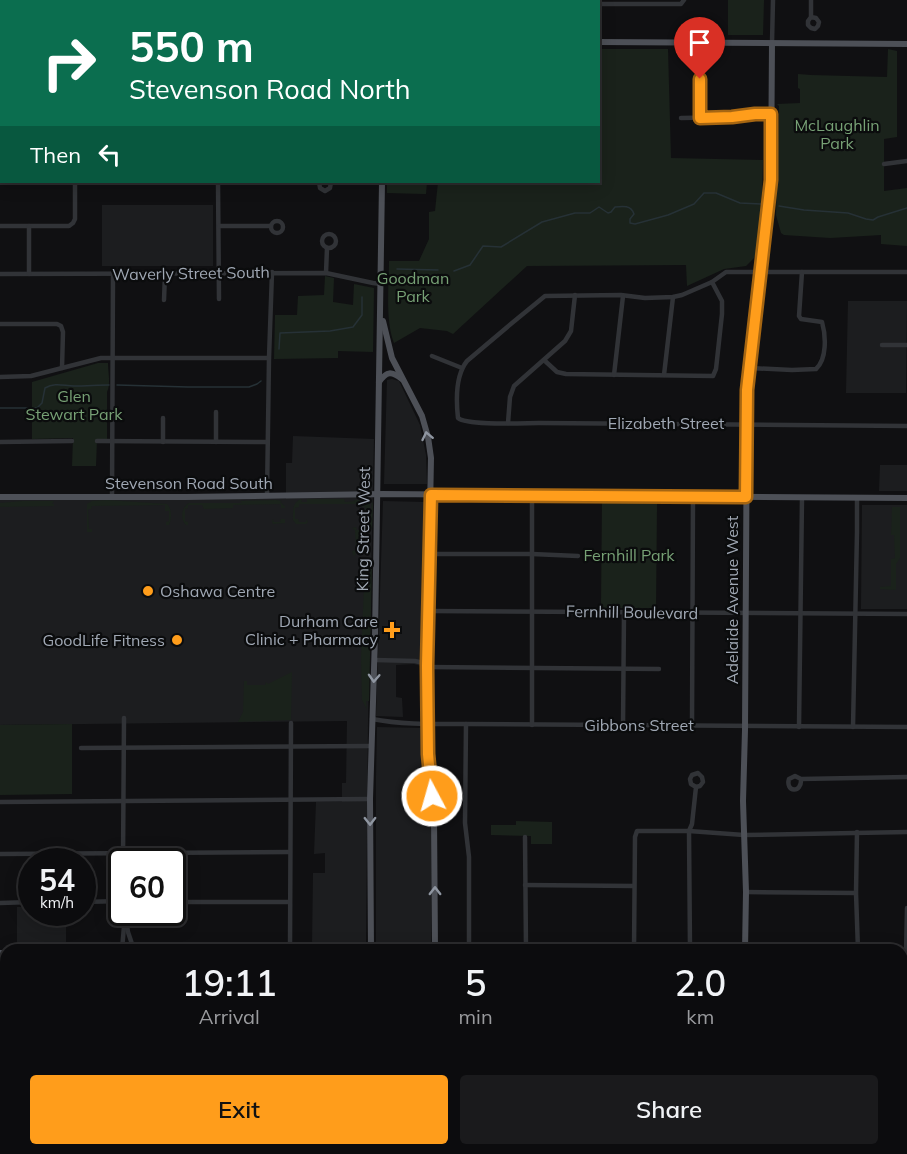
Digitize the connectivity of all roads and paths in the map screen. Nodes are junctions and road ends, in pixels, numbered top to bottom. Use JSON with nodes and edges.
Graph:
{"nodes":[{"id":1,"x":684,"y":0,"type":"edge"},
{"id":2,"x":773,"y":0,"type":"edge"},
{"id":3,"x":811,"y":0,"type":"edge"},
{"id":4,"x":600,"y":4,"type":"edge"},
{"id":5,"x":811,"y":17,"type":"dead end"},
{"id":6,"x":600,"y":42,"type":"edge"},
{"id":7,"x":771,"y":43,"type":"junction"},
{"id":8,"x":907,"y":44,"type":"edge"},
{"id":9,"x":701,"y":60,"type":"dead end"},
{"id":10,"x":771,"y":114,"type":"junction"},
{"id":11,"x":681,"y":118,"type":"dead end"},
{"id":12,"x":700,"y":118,"type":"junction"},
{"id":13,"x":907,"y":161,"type":"edge"},
{"id":14,"x":884,"y":164,"type":"dead end"},
{"id":15,"x":75,"y":183,"type":"edge"},
{"id":16,"x":218,"y":183,"type":"edge"},
{"id":17,"x":319,"y":183,"type":"edge"},
{"id":18,"x":331,"y":183,"type":"edge"},
{"id":19,"x":382,"y":183,"type":"edge"},
{"id":20,"x":0,"y":226,"type":"edge"},
{"id":21,"x":29,"y":226,"type":"junction"},
{"id":22,"x":219,"y":226,"type":"junction"},
{"id":23,"x":271,"y":226,"type":"dead end"},
{"id":24,"x":327,"y":248,"type":"dead end"},
{"id":25,"x":761,"y":271,"type":"junction"},
{"id":26,"x":272,"y":272,"type":"junction"},
{"id":27,"x":802,"y":272,"type":"junction"},
{"id":28,"x":907,"y":272,"type":"edge"},
{"id":29,"x":219,"y":273,"type":"junction"},
{"id":30,"x":326,"y":273,"type":"junction"},
{"id":31,"x":0,"y":274,"type":"edge"},
{"id":32,"x":28,"y":274,"type":"junction"},
{"id":33,"x":113,"y":274,"type":"junction"},
{"id":34,"x":165,"y":274,"type":"junction"},
{"id":35,"x":712,"y":282,"type":"junction"},
{"id":36,"x":381,"y":284,"type":"junction"},
{"id":37,"x":575,"y":295,"type":"junction"},
{"id":38,"x":623,"y":296,"type":"junction"},
{"id":39,"x":674,"y":297,"type":"junction"},
{"id":40,"x":219,"y":299,"type":"dead end"},
{"id":41,"x":164,"y":300,"type":"dead end"},
{"id":42,"x":380,"y":309,"type":"junction"},
{"id":43,"x":0,"y":324,"type":"edge"},
{"id":44,"x":882,"y":345,"type":"dead end"},
{"id":45,"x":907,"y":345,"type":"edge"},
{"id":46,"x":432,"y":356,"type":"dead end"},
{"id":47,"x":112,"y":358,"type":"junction"},
{"id":48,"x":269,"y":358,"type":"junction"},
{"id":49,"x":544,"y":360,"type":"junction"},
{"id":50,"x":62,"y":368,"type":"junction"},
{"id":51,"x":462,"y":368,"type":"junction"},
{"id":52,"x":750,"y":368,"type":"junction"},
{"id":53,"x":614,"y":375,"type":"junction"},
{"id":54,"x":664,"y":375,"type":"junction"},
{"id":55,"x":0,"y":376,"type":"edge"},
{"id":56,"x":405,"y":381,"type":"junction"},
{"id":57,"x":378,"y":382,"type":"junction"},
{"id":58,"x":216,"y":412,"type":"dead end"},
{"id":59,"x":163,"y":418,"type":"dead end"},
{"id":60,"x":508,"y":423,"type":"junction"},
{"id":61,"x":747,"y":424,"type":"junction"},
{"id":62,"x":907,"y":426,"type":"edge"},
{"id":63,"x":72,"y":441,"type":"dead end"},
{"id":64,"x":97,"y":441,"type":"dead end"},
{"id":65,"x":113,"y":441,"type":"junction"},
{"id":66,"x":0,"y":442,"type":"edge"},
{"id":67,"x":162,"y":442,"type":"junction"},
{"id":68,"x":216,"y":442,"type":"junction"},
{"id":69,"x":267,"y":442,"type":"junction"},
{"id":70,"x":377,"y":494,"type":"junction"},
{"id":71,"x":431,"y":495,"type":"junction"},
{"id":72,"x":532,"y":495,"type":"junction"},
{"id":73,"x":267,"y":496,"type":"junction"},
{"id":74,"x":693,"y":496,"type":"junction"},
{"id":75,"x":0,"y":497,"type":"edge"},
{"id":76,"x":112,"y":497,"type":"junction"},
{"id":77,"x":746,"y":497,"type":"junction"},
{"id":78,"x":802,"y":498,"type":"junction"},
{"id":79,"x":857,"y":498,"type":"junction"},
{"id":80,"x":907,"y":498,"type":"edge"},
{"id":81,"x":429,"y":554,"type":"junction"},
{"id":82,"x":532,"y":554,"type":"junction"},
{"id":83,"x":578,"y":556,"type":"dead end"},
{"id":84,"x":428,"y":611,"type":"junction"},
{"id":85,"x":532,"y":611,"type":"junction"},
{"id":86,"x":624,"y":612,"type":"junction"},
{"id":87,"x":693,"y":613,"type":"junction"},
{"id":88,"x":746,"y":614,"type":"junction"},
{"id":89,"x":907,"y":614,"type":"edge"},
{"id":90,"x":800,"y":615,"type":"junction"},
{"id":91,"x":855,"y":615,"type":"junction"},
{"id":92,"x":375,"y":660,"type":"junction"},
{"id":93,"x":427,"y":665,"type":"junction"},
{"id":94,"x":532,"y":667,"type":"junction"},
{"id":95,"x":624,"y":668,"type":"junction"},
{"id":96,"x":660,"y":669,"type":"dead end"},
{"id":97,"x":124,"y":718,"type":"dead end"},
{"id":98,"x":372,"y":718,"type":"junction"},
{"id":99,"x":291,"y":723,"type":"dead end"},
{"id":100,"x":428,"y":723,"type":"junction"},
{"id":101,"x":466,"y":724,"type":"junction"},
{"id":102,"x":532,"y":725,"type":"junction"},
{"id":103,"x":692,"y":725,"type":"junction"},
{"id":104,"x":745,"y":725,"type":"junction"},
{"id":105,"x":623,"y":726,"type":"junction"},
{"id":106,"x":799,"y":727,"type":"junction"},
{"id":107,"x":853,"y":727,"type":"junction"},
{"id":108,"x":907,"y":727,"type":"edge"},
{"id":109,"x":291,"y":746,"type":"junction"},
{"id":110,"x":372,"y":746,"type":"junction"},
{"id":111,"x":124,"y":747,"type":"junction"},
{"id":112,"x":81,"y":748,"type":"dead end"},
{"id":113,"x":907,"y":777,"type":"edge"},
{"id":114,"x":801,"y":779,"type":"dead end"},
{"id":115,"x":696,"y":787,"type":"dead end"},
{"id":116,"x":370,"y":799,"type":"junction"},
{"id":117,"x":291,"y":800,"type":"junction"},
{"id":118,"x":124,"y":801,"type":"junction"},
{"id":119,"x":0,"y":802,"type":"edge"},
{"id":120,"x":689,"y":831,"type":"junction"},
{"id":121,"x":857,"y":832,"type":"junction"},
{"id":122,"x":907,"y":832,"type":"edge"},
{"id":123,"x":744,"y":835,"type":"junction"},
{"id":124,"x":525,"y":837,"type":"dead end"},
{"id":125,"x":123,"y":848,"type":"edge"},
{"id":126,"x":290,"y":852,"type":"junction"},
{"id":127,"x":108,"y":853,"type":"edge"},
{"id":128,"x":186,"y":853,"type":"edge"},
{"id":129,"x":0,"y":854,"type":"edge"},
{"id":130,"x":525,"y":885,"type":"junction"},
{"id":131,"x":634,"y":886,"type":"junction"},
{"id":132,"x":746,"y":892,"type":"junction"},
{"id":133,"x":856,"y":893,"type":"junction"},
{"id":134,"x":18,"y":902,"type":"edge"},
{"id":135,"x":186,"y":902,"type":"edge"},
{"id":136,"x":289,"y":902,"type":"junction"},
{"id":137,"x":0,"y":903,"type":"edge"},
{"id":138,"x":907,"y":908,"type":"edge"},
{"id":139,"x":124,"y":926,"type":"edge"},
{"id":140,"x":127,"y":926,"type":"edge"},
{"id":141,"x":123,"y":944,"type":"edge"},
{"id":142,"x":132,"y":944,"type":"edge"},
{"id":143,"x":290,"y":944,"type":"edge"},
{"id":144,"x":371,"y":944,"type":"edge"},
{"id":145,"x":435,"y":944,"type":"edge"},
{"id":146,"x":469,"y":944,"type":"edge"},
{"id":147,"x":526,"y":944,"type":"edge"},
{"id":148,"x":634,"y":944,"type":"edge"},
{"id":149,"x":690,"y":944,"type":"edge"},
{"id":150,"x":745,"y":944,"type":"edge"},
{"id":151,"x":858,"y":944,"type":"edge"},
{"id":152,"x":905,"y":944,"type":"edge"}],
"edges":[{"from":1,"to":4,"type":"street"},
{"from":2,"to":7,"type":"street","name":"Adelaide Avenue West"},
{"from":3,"to":5,"type":"street"},
{"from":6,"to":7,"type":"main road"},
{"from":7,"to":8,"type":"main road"},
{"from":7,"to":10,"type":"main road","name":"Adelaide Avenue West"},
{"from":9,"to":12,"type":"street"},
{"from":10,"to":12,"type":"street"},
{"from":10,"to":25,"type":"main road","name":"Adelaide Avenue West"},
{"from":11,"to":12,"type":"street"},
{"from":13,"to":14,"type":"street"},
{"from":15,"to":21,"type":"street"},
{"from":16,"to":22,"type":"street"},
{"from":17,"to":18,"type":"street"},
{"from":19,"to":36,"type":"main road","name":"King Street West"},
{"from":20,"to":21,"type":"street"},
{"from":21,"to":32,"type":"street"},
{"from":22,"to":23,"type":"street"},
{"from":22,"to":29,"type":"street"},
{"from":24,"to":30,"type":"street"},
{"from":25,"to":27,"type":"street"},
{"from":25,"to":35,"type":"street"},
{"from":25,"to":52,"type":"main road","name":"Adelaide Avenue West"},
{"from":26,"to":29,"type":"street","name":"Waverly Street South"},
{"from":26,"to":30,"type":"street","name":"Waverly Street South"},
{"from":26,"to":48,"type":"street"},
{"from":27,"to":28,"type":"street"},
{"from":27,"to":52,"type":"street"},
{"from":29,"to":34,"type":"street","name":"Waverly Street South"},
{"from":29,"to":40,"type":"street"},
{"from":30,"to":36,"type":"street","name":"Waverly Street South"},
{"from":31,"to":32,"type":"street","name":"Waverly Street South"},
{"from":32,"to":33,"type":"street","name":"Waverly Street South"},
{"from":33,"to":34,"type":"street","name":"Waverly Street South"},
{"from":33,"to":47,"type":"street"},
{"from":34,"to":41,"type":"street"},
{"from":35,"to":39,"type":"street"},
{"from":35,"to":54,"type":"street"},
{"from":36,"to":42,"type":"main road","name":"King Street West"},
{"from":37,"to":38,"type":"street"},
{"from":37,"to":49,"type":"street"},
{"from":37,"to":51,"type":"street"},
{"from":38,"to":39,"type":"street"},
{"from":38,"to":53,"type":"street"},
{"from":39,"to":54,"type":"street"},
{"from":42,"to":56,"type":"main road"},
{"from":42,"to":57,"type":"main road","name":"King Street West"},
{"from":43,"to":50,"type":"street"},
{"from":44,"to":45,"type":"street"},
{"from":46,"to":51,"type":"street"},
{"from":47,"to":48,"type":"street"},
{"from":47,"to":50,"type":"street"},
{"from":47,"to":65,"type":"street"},
{"from":48,"to":69,"type":"street"},
{"from":49,"to":53,"type":"street"},
{"from":49,"to":60,"type":"street"},
{"from":50,"to":55,"type":"street"},
{"from":51,"to":60,"type":"street","name":"Elizabeth Street"},
{"from":52,"to":61,"type":"main road","name":"Adelaide Avenue West"},
{"from":53,"to":54,"type":"street"},
{"from":56,"to":57,"type":"main road"},
{"from":71,"to":56,"type":"main road","one_way":true},
{"from":57,"to":70,"type":"main road","name":"King Street West"},
{"from":58,"to":68,"type":"street"},
{"from":59,"to":67,"type":"street"},
{"from":60,"to":61,"type":"street","name":"Elizabeth Street"},
{"from":61,"to":62,"type":"street","name":"Elizabeth Street"},
{"from":61,"to":77,"type":"main road","name":"Adelaide Avenue West"},
{"from":63,"to":66,"type":"street"},
{"from":64,"to":65,"type":"street"},
{"from":65,"to":67,"type":"street"},
{"from":65,"to":76,"type":"street"},
{"from":67,"to":68,"type":"street"},
{"from":68,"to":69,"type":"street"},
{"from":69,"to":73,"type":"street"},
{"from":70,"to":71,"type":"main road","name":"Stevenson Road South"},
{"from":70,"to":73,"type":"main road","name":"Stevenson Road South"},
{"from":70,"to":92,"type":"main road","name":"King Street West"},
{"from":71,"to":72,"type":"main road","name":"Stevenson Road South"},
{"from":71,"to":81,"type":"main road"},
{"from":72,"to":74,"type":"main road","name":"Stevenson Road South"},
{"from":72,"to":82,"type":"street"},
{"from":73,"to":76,"type":"main road","name":"Stevenson Road South"},
{"from":74,"to":77,"type":"main road","name":"Stevenson Road South"},
{"from":74,"to":87,"type":"street"},
{"from":75,"to":76,"type":"main road","name":"Stevenson Road South"},
{"from":77,"to":78,"type":"main road","name":"Stevenson Road South"},
{"from":77,"to":88,"type":"main road","name":"Adelaide Avenue West"},
{"from":78,"to":79,"type":"main road","name":"Stevenson Road South"},
{"from":78,"to":90,"type":"street"},
{"from":79,"to":80,"type":"main road","name":"Stevenson Road South"},
{"from":79,"to":91,"type":"street"},
{"from":81,"to":82,"type":"street"},
{"from":81,"to":84,"type":"main road"},
{"from":82,"to":83,"type":"street"},
{"from":82,"to":85,"type":"street"},
{"from":84,"to":85,"type":"street","name":"Fernhill Boulevard"},
{"from":84,"to":93,"type":"main road"},
{"from":85,"to":86,"type":"street","name":"Fernhill Boulevard"},
{"from":85,"to":94,"type":"street"},
{"from":86,"to":87,"type":"street","name":"Fernhill Boulevard"},
{"from":86,"to":95,"type":"street"},
{"from":87,"to":88,"type":"street","name":"Fernhill Boulevard"},
{"from":87,"to":103,"type":"street"},
{"from":88,"to":90,"type":"street","name":"Fernhill Boulevard"},
{"from":88,"to":104,"type":"main road","name":"Adelaide Avenue West"},
{"from":89,"to":91,"type":"street","name":"Fernhill Boulevard"},
{"from":90,"to":91,"type":"street","name":"Fernhill Boulevard"},
{"from":90,"to":106,"type":"street"},
{"from":91,"to":107,"type":"street"},
{"from":92,"to":93,"type":"street"},
{"from":92,"to":98,"type":"main road","name":"King Street West","one_way":true},
{"from":93,"to":94,"type":"street"},
{"from":93,"to":100,"type":"main road"},
{"from":94,"to":95,"type":"street"},
{"from":94,"to":102,"type":"street"},
{"from":95,"to":96,"type":"street"},
{"from":95,"to":105,"type":"street"},
{"from":97,"to":111,"type":"street"},
{"from":98,"to":100,"type":"street","name":"Gibbons Street"},
{"from":98,"to":110,"type":"main road","name":"King Street West"},
{"from":99,"to":109,"type":"street"},
{"from":100,"to":101,"type":"street","name":"Gibbons Street"},
{"from":145,"to":100,"type":"main road","one_way":true},
{"from":101,"to":102,"type":"street","name":"Gibbons Street"},
{"from":101,"to":146,"type":"street"},
{"from":102,"to":105,"type":"street","name":"Gibbons Street"},
{"from":103,"to":104,"type":"street","name":"Gibbons Street"},
{"from":103,"to":105,"type":"street","name":"Gibbons Street"},
{"from":104,"to":106,"type":"street","name":"Gibbons Street"},
{"from":104,"to":123,"type":"main road","name":"Adelaide Avenue West"},
{"from":106,"to":107,"type":"street","name":"Gibbons Street"},
{"from":107,"to":108,"type":"street","name":"Gibbons Street"},
{"from":109,"to":110,"type":"street"},
{"from":109,"to":111,"type":"street"},
{"from":109,"to":117,"type":"street"},
{"from":110,"to":116,"type":"main road","name":"King Street West"},
{"from":111,"to":112,"type":"street"},
{"from":111,"to":118,"type":"street"},
{"from":113,"to":114,"type":"street"},
{"from":115,"to":120,"type":"street"},
{"from":116,"to":117,"type":"street"},
{"from":116,"to":144,"type":"main road","name":"King Street West","one_way":true},
{"from":117,"to":118,"type":"street"},
{"from":117,"to":126,"type":"street"},
{"from":118,"to":119,"type":"street"},
{"from":118,"to":125,"type":"street"},
{"from":120,"to":123,"type":"street"},
{"from":120,"to":131,"type":"street"},
{"from":120,"to":149,"type":"street"},
{"from":121,"to":122,"type":"street"},
{"from":121,"to":123,"type":"street"},
{"from":121,"to":133,"type":"street"},
{"from":123,"to":132,"type":"main road","name":"Adelaide Avenue West"},
{"from":124,"to":130,"type":"street"},
{"from":126,"to":128,"type":"street"},
{"from":126,"to":136,"type":"street"},
{"from":127,"to":129,"type":"street"},
{"from":130,"to":131,"type":"street"},
{"from":130,"to":147,"type":"street"},
{"from":131,"to":148,"type":"street"},
{"from":132,"to":133,"type":"street"},
{"from":132,"to":150,"type":"main road","name":"Adelaide Avenue West"},
{"from":133,"to":151,"type":"street"},
{"from":134,"to":137,"type":"street"},
{"from":135,"to":136,"type":"street"},
{"from":136,"to":143,"type":"street"},
{"from":138,"to":152,"type":"street"},
{"from":139,"to":141,"type":"street"},
{"from":140,"to":142,"type":"street"}]}
